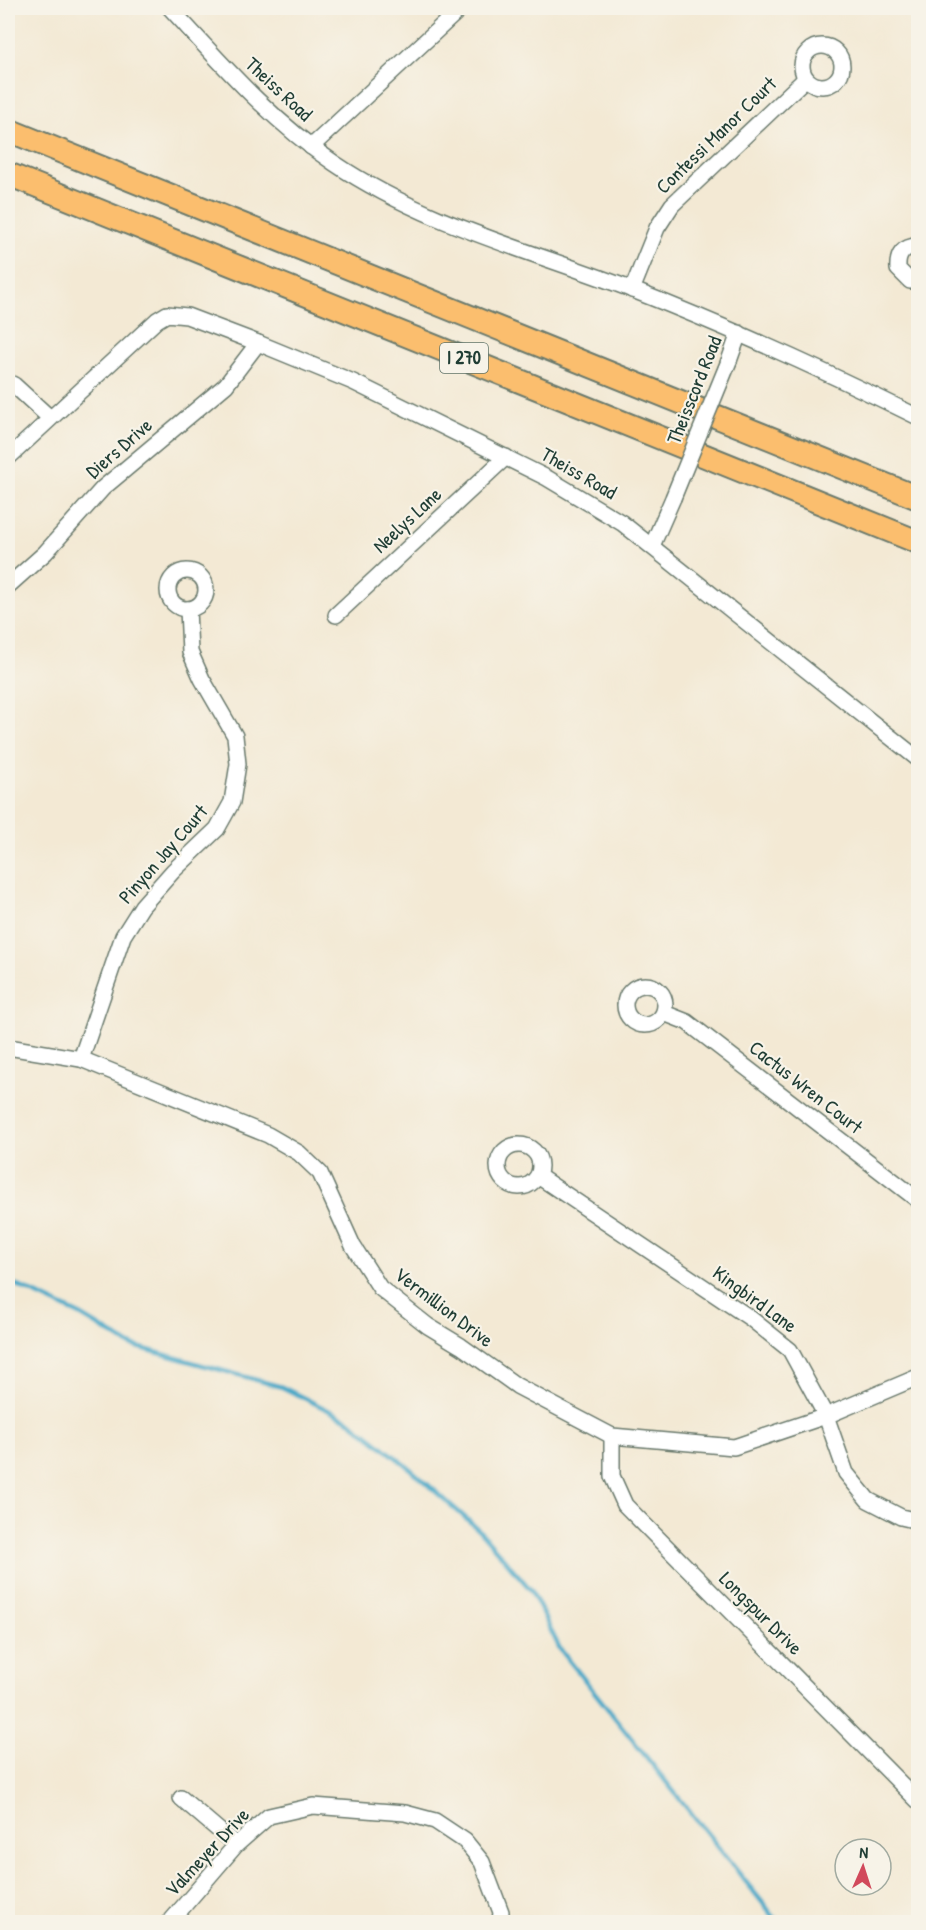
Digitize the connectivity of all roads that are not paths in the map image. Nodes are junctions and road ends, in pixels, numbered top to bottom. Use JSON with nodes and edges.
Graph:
{"nodes":[{"id":1,"x":170,"y":8,"type":"edge"},
{"id":2,"x":461,"y":8,"type":"edge"},
{"id":3,"x":805,"y":79,"type":"dead end"},
{"id":4,"x":8,"y":130,"type":"edge"},
{"id":5,"x":311,"y":147,"type":"junction"},
{"id":6,"x":8,"y":174,"type":"edge"},
{"id":7,"x":918,"y":246,"type":"edge"},
{"id":8,"x":918,"y":280,"type":"edge"},
{"id":9,"x":632,"y":290,"type":"junction"},
{"id":10,"x":739,"y":333,"type":"junction"},
{"id":11,"x":258,"y":343,"type":"junction"},
{"id":12,"x":8,"y":382,"type":"edge"},
{"id":13,"x":918,"y":417,"type":"edge"},
{"id":14,"x":50,"y":418,"type":"junction"},
{"id":15,"x":506,"y":457,"type":"junction"},
{"id":16,"x":8,"y":458,"type":"edge"},
{"id":17,"x":918,"y":498,"type":"edge"},
{"id":18,"x":918,"y":542,"type":"edge"},
{"id":19,"x":652,"y":546,"type":"junction"},
{"id":20,"x":8,"y":586,"type":"edge"},
{"id":21,"x":188,"y":609,"type":"dead end"},
{"id":22,"x":336,"y":615,"type":"dead end"},
{"id":23,"x":918,"y":759,"type":"edge"},
{"id":24,"x":664,"y":1013,"type":"dead end"},
{"id":25,"x":8,"y":1047,"type":"edge"},
{"id":26,"x":81,"y":1059,"type":"junction"},
{"id":27,"x":538,"y":1176,"type":"dead end"},
{"id":28,"x":918,"y":1200,"type":"edge"},
{"id":29,"x":918,"y":1377,"type":"edge"},
{"id":30,"x":826,"y":1416,"type":"junction"},
{"id":31,"x":612,"y":1436,"type":"junction"},
{"id":32,"x":918,"y":1521,"type":"edge"},
{"id":33,"x":181,"y":1798,"type":"dead end"},
{"id":34,"x":918,"y":1801,"type":"edge"},
{"id":35,"x":236,"y":1845,"type":"junction"},
{"id":36,"x":170,"y":1923,"type":"edge"},
{"id":37,"x":500,"y":1923,"type":"edge"}],
"edges":[{"from":1,"to":5,"type":"street","name":"Theiss Road"},
{"from":2,"to":5,"type":"street"},
{"from":3,"to":9,"type":"street","name":"Contessi Manor Court"},
{"from":4,"to":17,"type":"highway","number":"I 270"},
{"from":5,"to":9,"type":"street","name":"Theiss Road"},
{"from":6,"to":18,"type":"highway","number":"I 270"},
{"from":7,"to":8,"type":"street"},
{"from":9,"to":10,"type":"street","name":"Theiss Road"},
{"from":10,"to":13,"type":"street","name":"Theisscord Road"},
{"from":10,"to":19,"type":"street","name":"Theisscord Road","bridge":true},
{"from":11,"to":14,"type":"street","name":"Theiss Road"},
{"from":11,"to":15,"type":"street","name":"Theiss Road"},
{"from":11,"to":20,"type":"street","name":"Diers Drive"},
{"from":12,"to":14,"type":"street"},
{"from":14,"to":16,"type":"street"},
{"from":15,"to":19,"type":"street","name":"Theiss Road"},
{"from":15,"to":22,"type":"street","name":"Neelys Lane"},
{"from":19,"to":23,"type":"street","name":"Theiss Road"},
{"from":21,"to":26,"type":"street","name":"Pinyon Jay Court"},
{"from":24,"to":28,"type":"street","name":"Cactus Wren Court"},
{"from":25,"to":26,"type":"street","name":"Vermillion Drive"},
{"from":26,"to":31,"type":"street","name":"Vermillion Drive"},
{"from":27,"to":30,"type":"street","name":"Kingbird Lane"},
{"from":29,"to":30,"type":"street","name":"Vermillion Drive"},
{"from":30,"to":31,"type":"street","name":"Vermillion Drive"},
{"from":30,"to":32,"type":"street","name":"Kingbird Lane"},
{"from":31,"to":34,"type":"street","name":"Longspur Drive"},
{"from":33,"to":35,"type":"street"},
{"from":35,"to":36,"type":"street","name":"Valmeyer Drive"},
{"from":35,"to":37,"type":"street","name":"Valmeyer Drive"}]}
